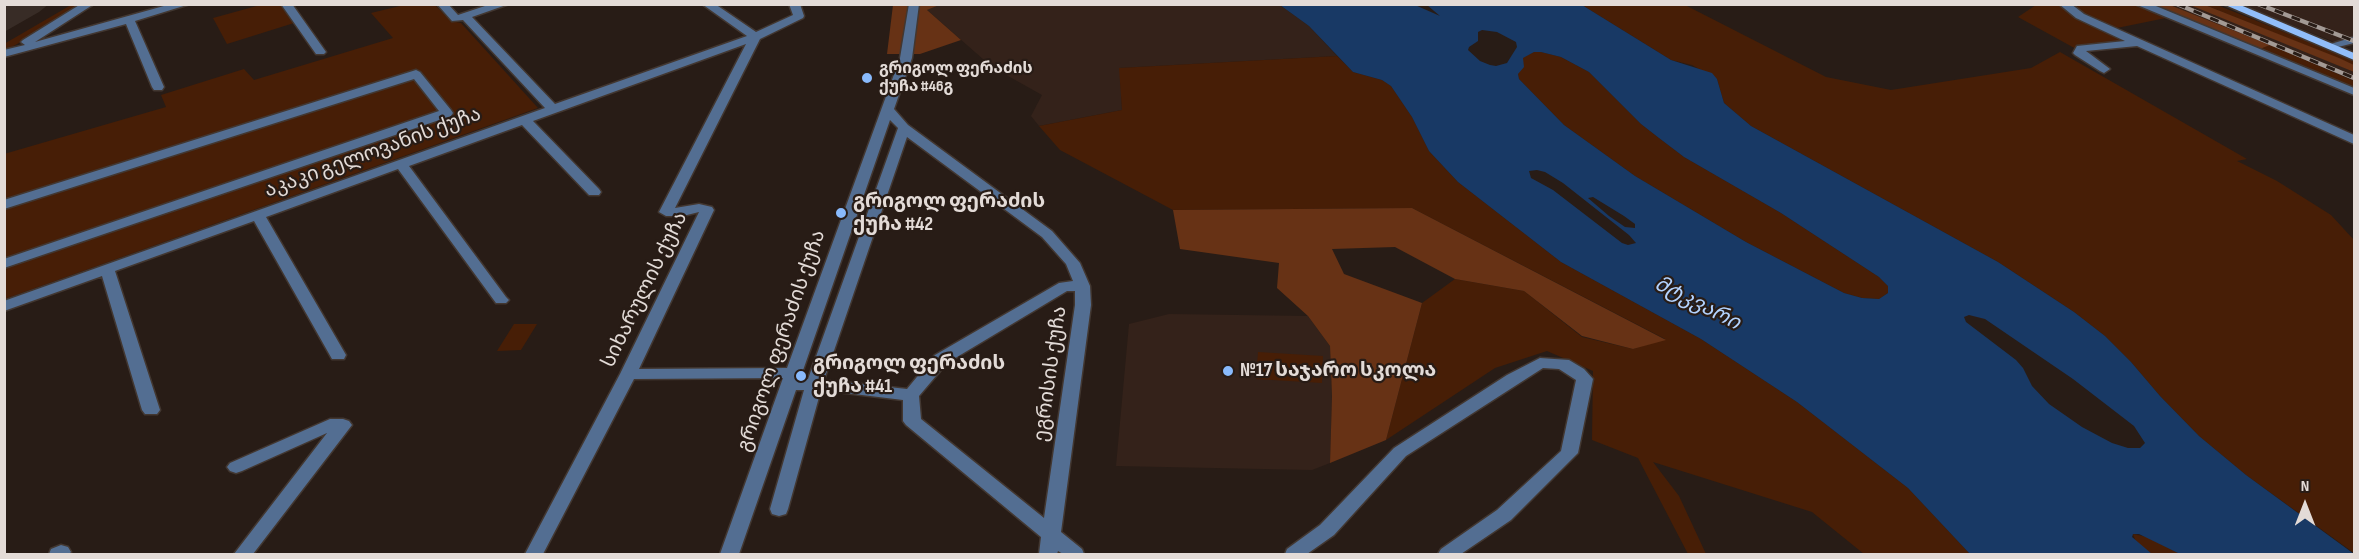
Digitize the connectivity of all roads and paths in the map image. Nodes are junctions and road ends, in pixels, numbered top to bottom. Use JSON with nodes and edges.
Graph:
{"nodes":[{"id":1,"x":88,"y":4,"type":"edge"},
{"id":2,"x":184,"y":4,"type":"edge"},
{"id":3,"x":286,"y":4,"type":"edge"},
{"id":4,"x":442,"y":4,"type":"edge"},
{"id":5,"x":504,"y":4,"type":"edge"},
{"id":6,"x":707,"y":4,"type":"edge"},
{"id":7,"x":794,"y":4,"type":"edge"},
{"id":8,"x":914,"y":4,"type":"edge"},
{"id":9,"x":2064,"y":4,"type":"edge"},
{"id":10,"x":2140,"y":4,"type":"edge"},
{"id":11,"x":2228,"y":4,"type":"edge"},
{"id":12,"x":465,"y":16,"type":"junction"},
{"id":13,"x":129,"y":19,"type":"junction"},
{"id":14,"x":755,"y":38,"type":"junction"},
{"id":15,"x":2355,"y":40,"type":"edge"},
{"id":16,"x":2139,"y":43,"type":"junction"},
{"id":17,"x":2330,"y":46,"type":"junction"},
{"id":18,"x":320,"y":52,"type":"dead end"},
{"id":19,"x":6,"y":53,"type":"edge"},
{"id":20,"x":2355,"y":57,"type":"edge"},
{"id":21,"x":2104,"y":69,"type":"dead end"},
{"id":22,"x":158,"y":87,"type":"dead end"},
{"id":23,"x":2355,"y":92,"type":"edge"},
{"id":24,"x":887,"y":108,"type":"junction"},
{"id":25,"x":553,"y":109,"type":"junction"},
{"id":26,"x":524,"y":119,"type":"junction"},
{"id":27,"x":904,"y":128,"type":"junction"},
{"id":28,"x":2355,"y":140,"type":"edge"},
{"id":29,"x":400,"y":163,"type":"junction"},
{"id":30,"x":594,"y":192,"type":"dead end"},
{"id":31,"x":4,"y":205,"type":"edge"},
{"id":32,"x":258,"y":216,"type":"junction"},
{"id":33,"x":4,"y":264,"type":"edge"},
{"id":34,"x":107,"y":269,"type":"junction"},
{"id":35,"x":1082,"y":286,"type":"junction"},
{"id":36,"x":501,"y":300,"type":"dead end"},
{"id":37,"x":4,"y":306,"type":"edge"},
{"id":38,"x":338,"y":355,"type":"dead end"},
{"id":39,"x":628,"y":374,"type":"junction"},
{"id":40,"x":790,"y":379,"type":"junction"},
{"id":41,"x":814,"y":384,"type":"junction"},
{"id":42,"x":910,"y":395,"type":"junction"},
{"id":43,"x":151,"y":410,"type":"dead end"},
{"id":44,"x":236,"y":466,"type":"dead end"},
{"id":45,"x":779,"y":509,"type":"dead end"},
{"id":46,"x":1051,"y":535,"type":"junction"},
{"id":47,"x":243,"y":555,"type":"edge"},
{"id":48,"x":534,"y":555,"type":"edge"},
{"id":49,"x":729,"y":555,"type":"edge"},
{"id":50,"x":1048,"y":555,"type":"edge"},
{"id":51,"x":1075,"y":555,"type":"edge"},
{"id":52,"x":1294,"y":555,"type":"edge"},
{"id":53,"x":1449,"y":555,"type":"edge"}],
"edges":[{"from":1,"to":19,"type":"street"},
{"from":2,"to":13,"type":"street"},
{"from":3,"to":18,"type":"street"},
{"from":4,"to":12,"type":"street"},
{"from":5,"to":12,"type":"street"},
{"from":6,"to":14,"type":"street"},
{"from":7,"to":14,"type":"street","name":"აკაკი გელოვანის ქუჩა"},
{"from":8,"to":24,"type":"street","name":"გრიგოლ ფერაძის ქუჩა"},
{"from":9,"to":16,"type":"street"},
{"from":10,"to":23,"type":"street"},
{"from":11,"to":17,"type":"main road"},
{"from":12,"to":25,"type":"street"},
{"from":13,"to":19,"type":"street"},
{"from":13,"to":22,"type":"street"},
{"from":14,"to":25,"type":"street","name":"აკაკი გელოვანის ქუჩა"},
{"from":14,"to":39,"type":"street","name":"სიხარულის ქუჩა"},
{"from":15,"to":17,"type":"street"},
{"from":16,"to":21,"type":"street"},
{"from":16,"to":28,"type":"street"},
{"from":17,"to":20,"type":"main road"},
{"from":24,"to":27,"type":"street","name":"ეგრისის ქუჩა"},
{"from":24,"to":40,"type":"street","name":"გრიგოლ ფერაძის ქუჩა"},
{"from":25,"to":26,"type":"street","name":"აკაკი გელოვანის ქუჩა"},
{"from":26,"to":29,"type":"street","name":"აკაკი გელოვანის ქუჩა"},
{"from":26,"to":30,"type":"street"},
{"from":27,"to":35,"type":"street","name":"ეგრისის ქუჩა"},
{"from":27,"to":41,"type":"street"},
{"from":29,"to":32,"type":"street","name":"აკაკი გელოვანის ქუჩა"},
{"from":29,"to":36,"type":"street"},
{"from":31,"to":33,"type":"street"},
{"from":32,"to":34,"type":"street","name":"აკაკი გელოვანის ქუჩა"},
{"from":32,"to":38,"type":"street"},
{"from":34,"to":37,"type":"street","name":"აკაკი გელოვანის ქუჩა"},
{"from":34,"to":43,"type":"street"},
{"from":35,"to":42,"type":"street"},
{"from":35,"to":46,"type":"street","name":"ეგრისის ქუჩა"},
{"from":39,"to":40,"type":"street"},
{"from":39,"to":48,"type":"street","name":"სიხარულის ქუჩა"},
{"from":40,"to":41,"type":"street"},
{"from":40,"to":49,"type":"street","name":"გრიგოლ ფერაძის ქუჩა"},
{"from":41,"to":42,"type":"street"},
{"from":41,"to":45,"type":"street"},
{"from":42,"to":46,"type":"street"},
{"from":44,"to":47,"type":"street"},
{"from":46,"to":50,"type":"street","name":"ეგრისის ქუჩა"},
{"from":46,"to":51,"type":"street"},
{"from":52,"to":53,"type":"street"}]}
